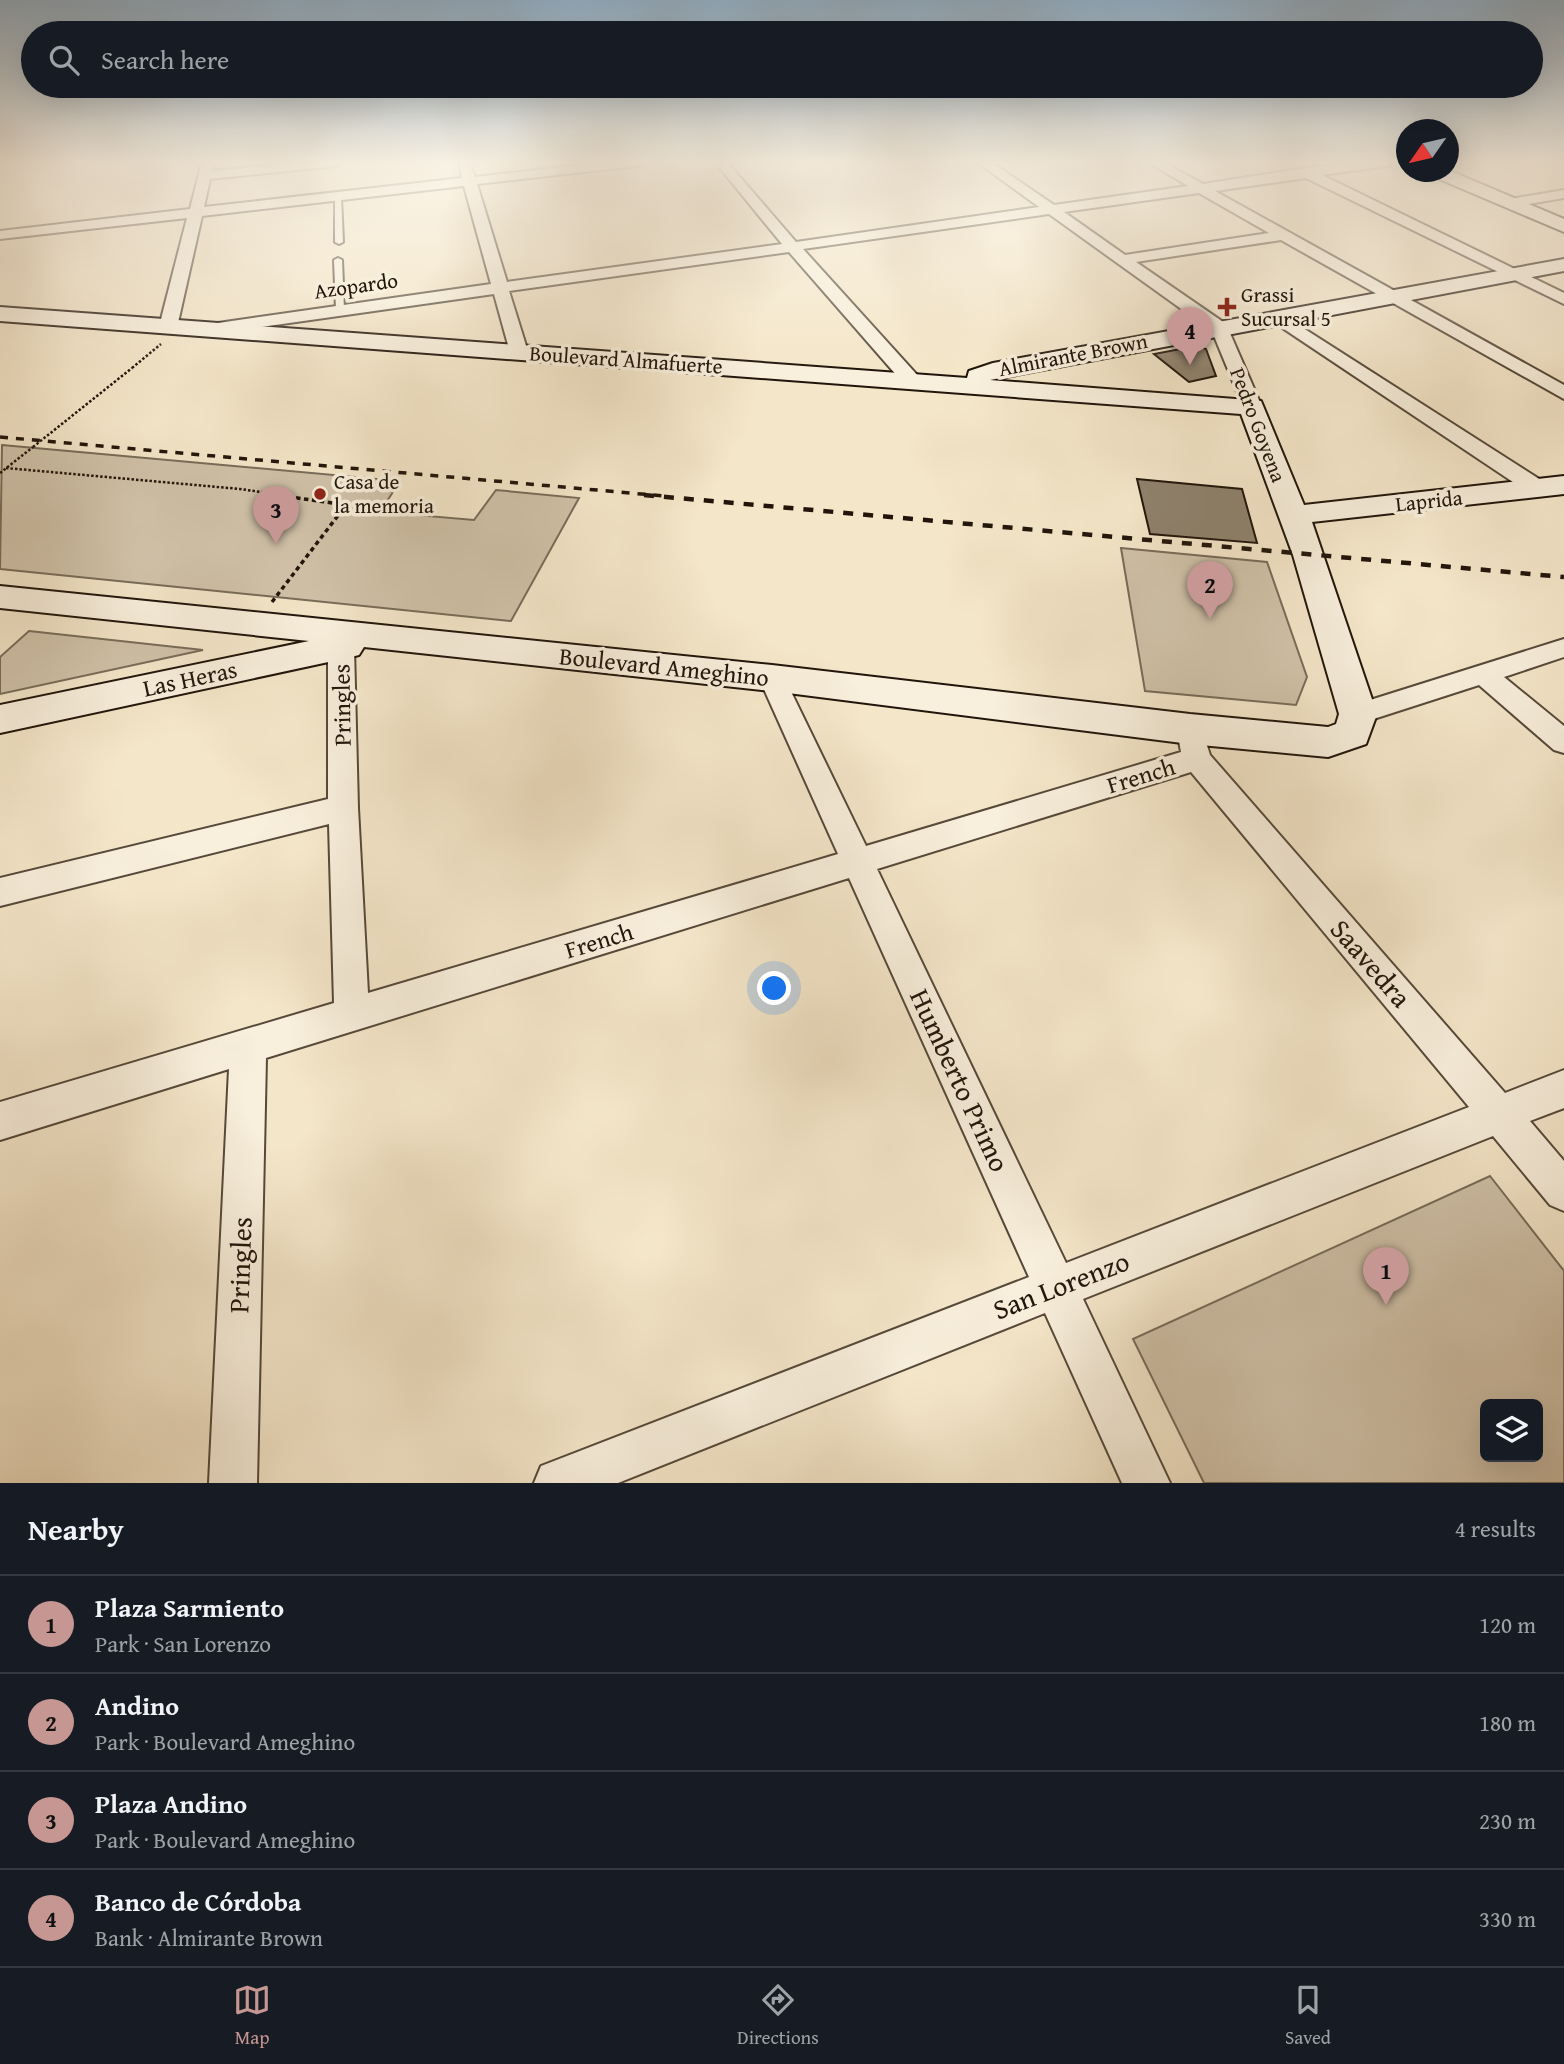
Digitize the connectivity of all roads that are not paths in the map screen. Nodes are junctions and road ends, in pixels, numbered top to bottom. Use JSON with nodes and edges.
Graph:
{"nodes":[{"id":1,"x":25,"y":231,"type":"edge"},
{"id":2,"x":190,"y":231,"type":"edge"},
{"id":3,"x":339,"y":231,"type":"edge"},
{"id":4,"x":483,"y":231,"type":"edge"},
{"id":5,"x":780,"y":231,"type":"edge"},
{"id":6,"x":890,"y":231,"type":"edge"},
{"id":7,"x":1080,"y":231,"type":"edge"},
{"id":8,"x":1277,"y":231,"type":"edge"},
{"id":9,"x":1425,"y":231,"type":"edge"},
{"id":10,"x":0,"y":234,"type":"edge"},
{"id":11,"x":1284,"y":235,"type":"junction"},
{"id":12,"x":339,"y":242,"type":"dead end"},
{"id":13,"x":791,"y":245,"type":"junction"},
{"id":14,"x":338,"y":260,"type":"dead end"},
{"id":15,"x":1121,"y":260,"type":"junction"},
{"id":16,"x":1564,"y":265,"type":"edge"},
{"id":17,"x":1513,"y":274,"type":"junction"},
{"id":18,"x":500,"y":286,"type":"junction"},
{"id":19,"x":1394,"y":297,"type":"junction"},
{"id":20,"x":1564,"y":299,"type":"edge"},
{"id":21,"x":340,"y":310,"type":"junction"},
{"id":22,"x":0,"y":314,"type":"edge"},
{"id":23,"x":1278,"y":317,"type":"junction"},
{"id":24,"x":167,"y":327,"type":"junction"},
{"id":25,"x":1220,"y":328,"type":"junction"},
{"id":26,"x":204,"y":330,"type":"junction"},
{"id":27,"x":519,"y":352,"type":"junction"},
{"id":28,"x":912,"y":381,"type":"junction"},
{"id":29,"x":956,"y":385,"type":"junction"},
{"id":30,"x":1564,"y":393,"type":"edge"},
{"id":31,"x":1252,"y":407,"type":"junction"},
{"id":32,"x":1552,"y":487,"type":"edge"},
{"id":33,"x":1293,"y":515,"type":"junction"},
{"id":34,"x":0,"y":597,"type":"edge"},
{"id":35,"x":380,"y":638,"type":"junction"},
{"id":36,"x":341,"y":647,"type":"junction"},
{"id":37,"x":1564,"y":648,"type":"edge"},
{"id":38,"x":1484,"y":675,"type":"junction"},
{"id":39,"x":772,"y":678,"type":"junction"},
{"id":40,"x":1358,"y":714,"type":"junction"},
{"id":41,"x":0,"y":719,"type":"edge"},
{"id":42,"x":1564,"y":742,"type":"edge"},
{"id":43,"x":1194,"y":744,"type":"junction"},
{"id":44,"x":343,"y":808,"type":"junction"},
{"id":45,"x":860,"y":863,"type":"junction"},
{"id":46,"x":0,"y":892,"type":"edge"},
{"id":47,"x":352,"y":1015,"type":"junction"},
{"id":48,"x":248,"y":1047,"type":"junction"},
{"id":49,"x":1564,"y":1089,"type":"edge"},
{"id":50,"x":1501,"y":1115,"type":"junction"},
{"id":51,"x":0,"y":1121,"type":"edge"},
{"id":52,"x":1564,"y":1191,"type":"edge"},
{"id":53,"x":1054,"y":1287,"type":"junction"},
{"id":54,"x":233,"y":1483,"type":"edge"},
{"id":55,"x":558,"y":1483,"type":"edge"},
{"id":56,"x":1146,"y":1483,"type":"edge"}],
"edges":[{"from":1,"to":10,"type":"street"},
{"from":2,"to":24,"type":"street"},
{"from":3,"to":12,"type":"lane"},
{"from":4,"to":18,"type":"street"},
{"from":5,"to":13,"type":"street"},
{"from":6,"to":13,"type":"street","name":"Azopardo"},
{"from":7,"to":15,"type":"street"},
{"from":8,"to":11,"type":"street"},
{"from":9,"to":17,"type":"street"},
{"from":11,"to":15,"type":"street"},
{"from":11,"to":19,"type":"street"},
{"from":13,"to":18,"type":"street","name":"Azopardo"},
{"from":13,"to":28,"type":"street"},
{"from":14,"to":21,"type":"lane"},
{"from":15,"to":25,"type":"street"},
{"from":16,"to":17,"type":"main road","name":"Almirante Brown"},
{"from":17,"to":19,"type":"main road","name":"Almirante Brown"},
{"from":17,"to":20,"type":"street"},
{"from":18,"to":21,"type":"street","name":"Azopardo"},
{"from":18,"to":27,"type":"street"},
{"from":19,"to":23,"type":"main road","name":"Almirante Brown"},
{"from":19,"to":30,"type":"street"},
{"from":21,"to":26,"type":"street","name":"Azopardo"},
{"from":22,"to":24,"type":"main road","name":"Boulevard Almafuerte"},
{"from":23,"to":25,"type":"main road","name":"Almirante Brown"},
{"from":23,"to":32,"type":"street"},
{"from":24,"to":26,"type":"main road","name":"Boulevard Almafuerte"},
{"from":25,"to":29,"type":"main road","name":"Almirante Brown"},
{"from":25,"to":31,"type":"street","name":"Pedro Goyena"},
{"from":26,"to":27,"type":"main road","name":"Boulevard Almafuerte"},
{"from":27,"to":28,"type":"main road","name":"Boulevard Almafuerte"},
{"from":28,"to":29,"type":"main road","name":"Boulevard Almafuerte"},
{"from":29,"to":31,"type":"main road","name":"Boulevard Almafuerte"},
{"from":31,"to":33,"type":"main road","name":"Pedro Goyena"},
{"from":32,"to":33,"type":"main road","name":"Laprida"},
{"from":33,"to":40,"type":"main road","name":"Pedro Goyena"},
{"from":34,"to":35,"type":"main road","name":"Boulevard Ameghino"},
{"from":35,"to":36,"type":"main road","name":"Las Heras"},
{"from":35,"to":39,"type":"main road","name":"Boulevard Ameghino"},
{"from":36,"to":41,"type":"main road","name":"Las Heras"},
{"from":36,"to":44,"type":"street","name":"Pringles"},
{"from":37,"to":38,"type":"street"},
{"from":38,"to":40,"type":"street"},
{"from":38,"to":42,"type":"street"},
{"from":39,"to":43,"type":"main road","name":"Boulevard Ameghino"},
{"from":39,"to":45,"type":"street","name":"Humberto Primo"},
{"from":40,"to":43,"type":"main road","name":"Boulevard Ameghino"},
{"from":43,"to":45,"type":"street","name":"French"},
{"from":43,"to":50,"type":"street","name":"Saavedra"},
{"from":44,"to":46,"type":"street"},
{"from":44,"to":47,"type":"street","name":"Pringles"},
{"from":45,"to":47,"type":"street","name":"French"},
{"from":45,"to":53,"type":"street","name":"Humberto Primo"},
{"from":47,"to":48,"type":"street","name":"French"},
{"from":48,"to":51,"type":"street","name":"French"},
{"from":48,"to":54,"type":"street","name":"Pringles"},
{"from":49,"to":50,"type":"street","name":"San Lorenzo"},
{"from":50,"to":52,"type":"street","name":"Saavedra"},
{"from":50,"to":53,"type":"street","name":"San Lorenzo"},
{"from":53,"to":55,"type":"street","name":"San Lorenzo"},
{"from":53,"to":56,"type":"street","name":"Humberto Primo"}]}
